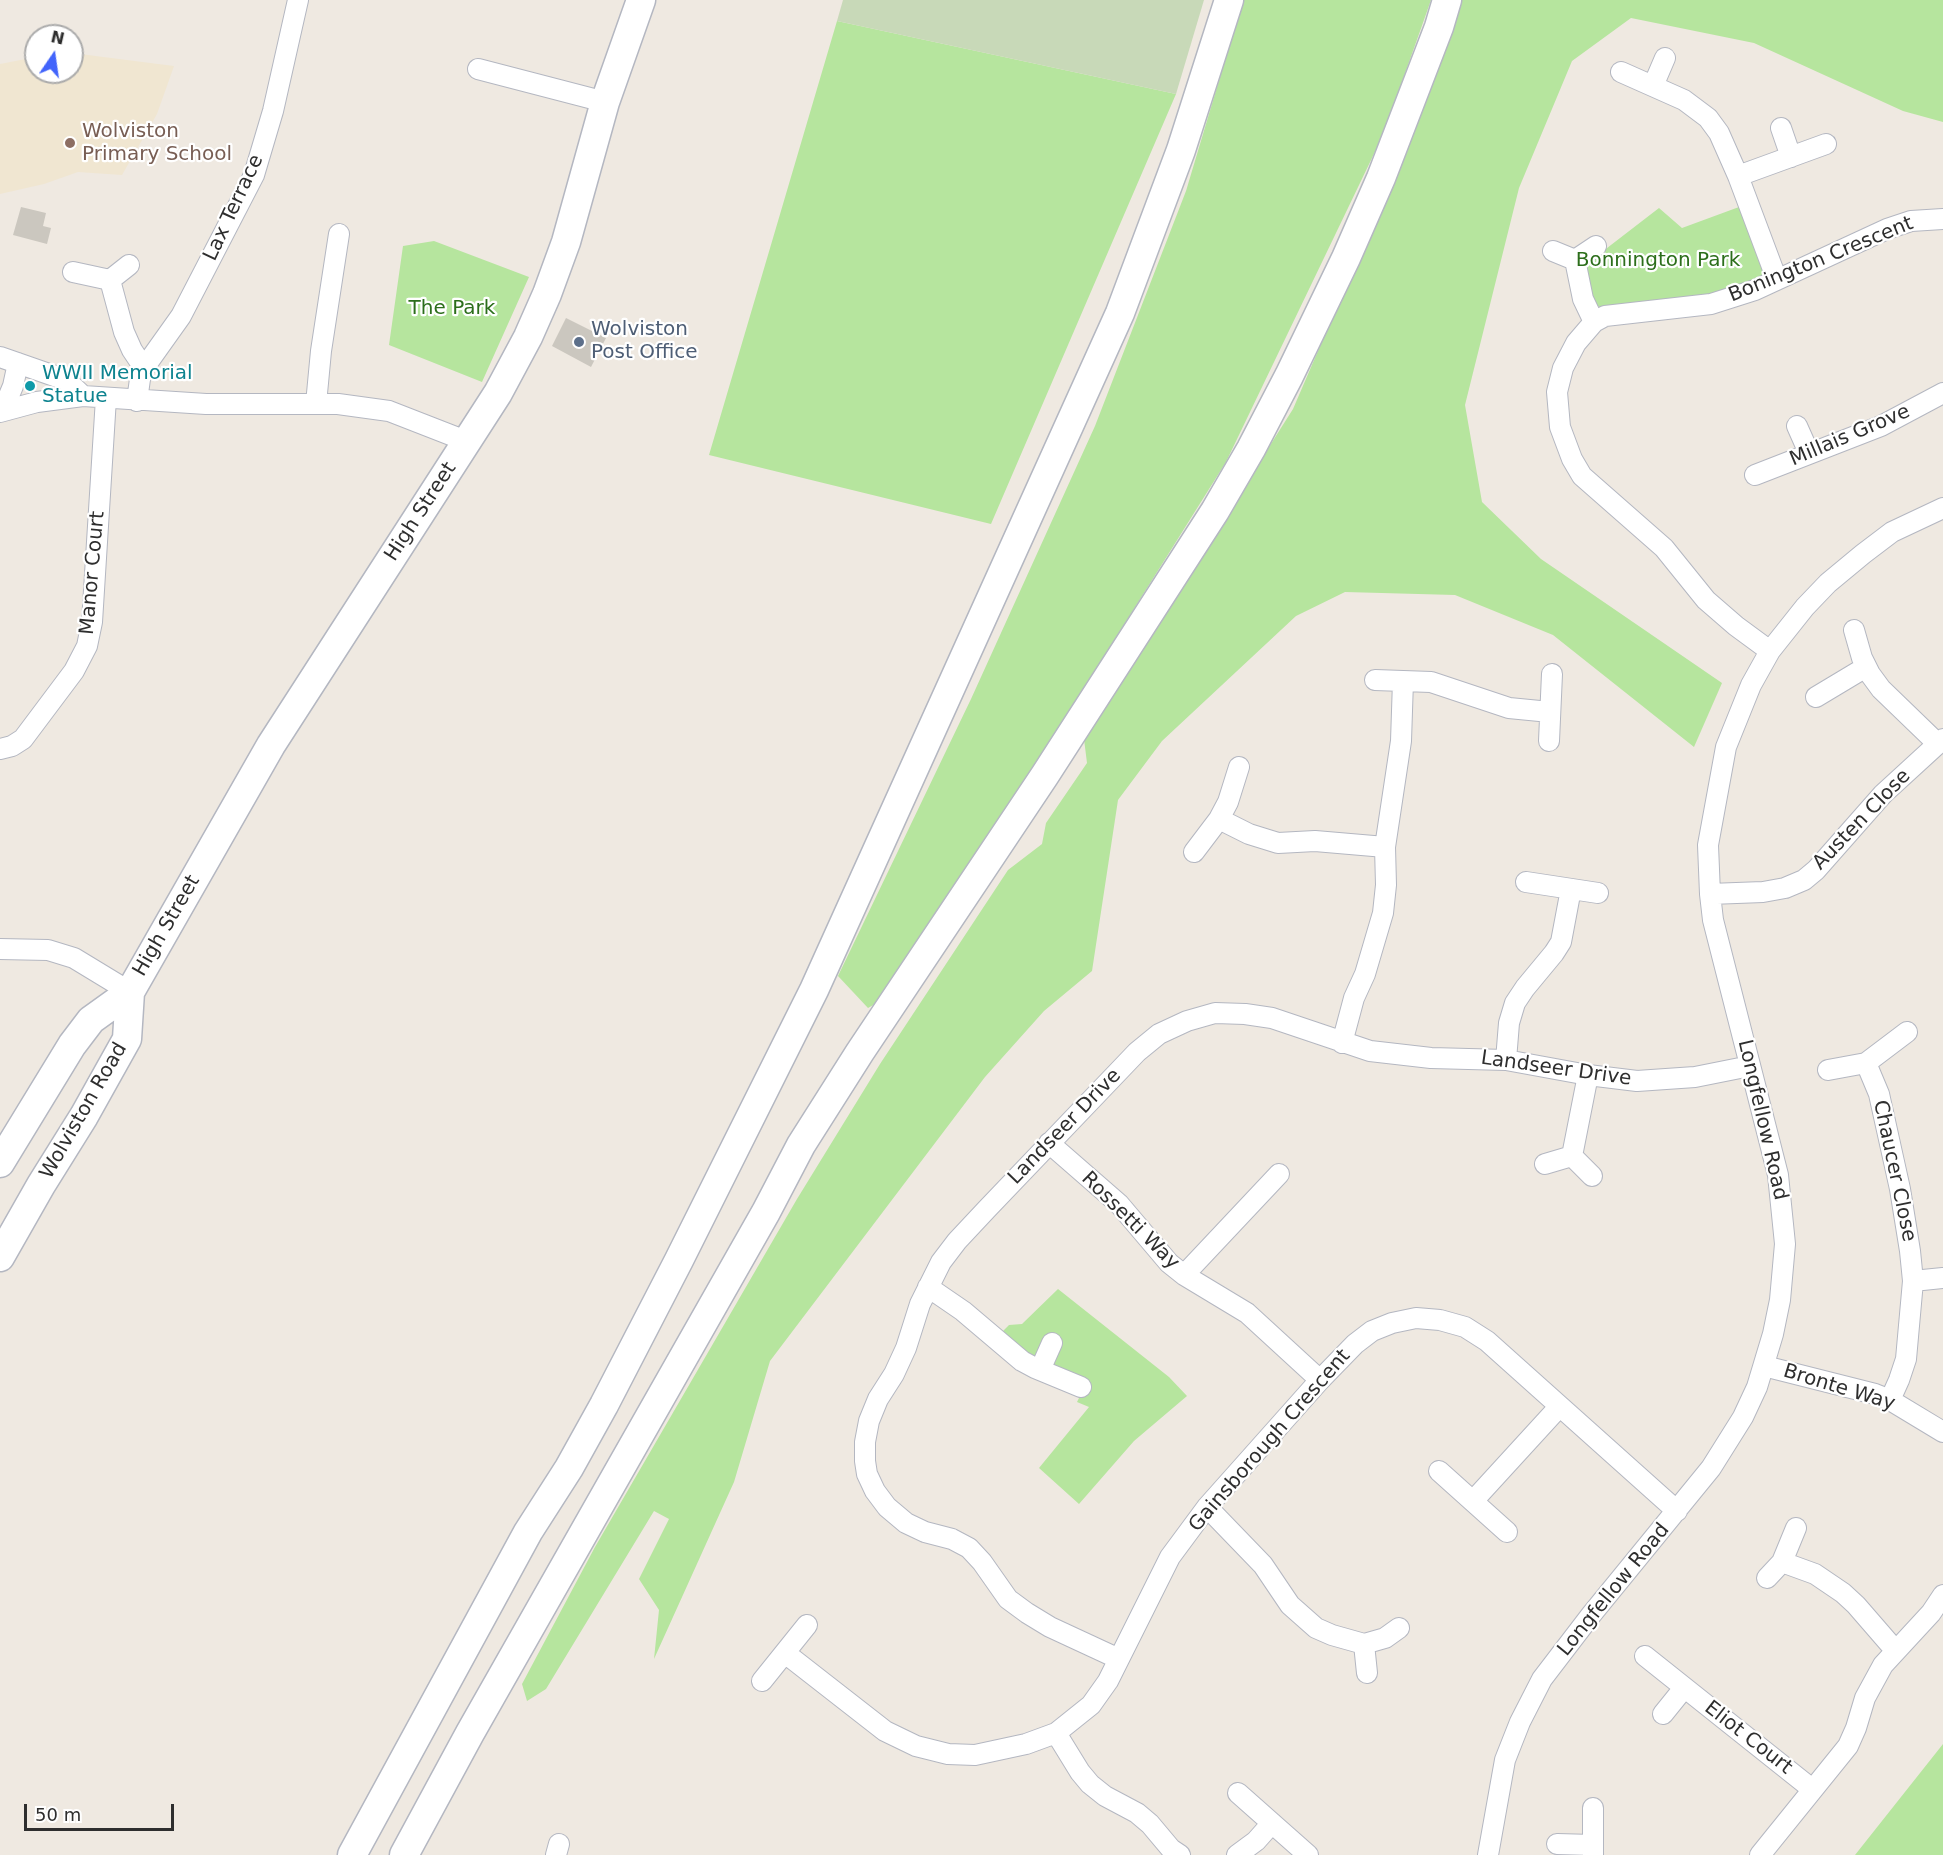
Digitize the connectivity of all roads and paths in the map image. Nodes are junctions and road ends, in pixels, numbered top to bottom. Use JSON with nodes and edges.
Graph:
{"nodes":[{"id":1,"x":298,"y":0,"type":"edge"},
{"id":2,"x":641,"y":0,"type":"edge"},
{"id":3,"x":1229,"y":0,"type":"edge"},
{"id":4,"x":1447,"y":0,"type":"edge"},
{"id":5,"x":1665,"y":58,"type":"dead end"},
{"id":6,"x":478,"y":69,"type":"dead end"},
{"id":7,"x":1621,"y":72,"type":"dead end"},
{"id":8,"x":1653,"y":86,"type":"junction"},
{"id":9,"x":605,"y":102,"type":"junction"},
{"id":10,"x":1781,"y":129,"type":"dead end"},
{"id":11,"x":1826,"y":144,"type":"dead end"},
{"id":12,"x":1791,"y":157,"type":"junction"},
{"id":13,"x":1738,"y":176,"type":"junction"},
{"id":14,"x":1943,"y":219,"type":"edge"},
{"id":15,"x":339,"y":234,"type":"dead end"},
{"id":16,"x":1596,"y":246,"type":"dead end"},
{"id":17,"x":1553,"y":251,"type":"dead end"},
{"id":18,"x":1575,"y":260,"type":"junction"},
{"id":19,"x":129,"y":266,"type":"dead end"},
{"id":20,"x":73,"y":272,"type":"dead end"},
{"id":21,"x":110,"y":280,"type":"junction"},
{"id":22,"x":1777,"y":280,"type":"junction"},
{"id":23,"x":1594,"y":322,"type":"junction"},
{"id":24,"x":9,"y":360,"type":"edge"},
{"id":25,"x":144,"y":368,"type":"junction"},
{"id":26,"x":1943,"y":393,"type":"edge"},
{"id":27,"x":83,"y":396,"type":"junction"},
{"id":28,"x":106,"y":398,"type":"junction"},
{"id":29,"x":137,"y":401,"type":"junction"},
{"id":30,"x":316,"y":404,"type":"junction"},
{"id":31,"x":0,"y":411,"type":"edge"},
{"id":32,"x":1797,"y":426,"type":"dead end"},
{"id":33,"x":466,"y":441,"type":"junction"},
{"id":34,"x":1809,"y":453,"type":"junction"},
{"id":35,"x":1755,"y":475,"type":"dead end"},
{"id":36,"x":1943,"y":508,"type":"edge"},
{"id":37,"x":1854,"y":630,"type":"dead end"},
{"id":38,"x":1770,"y":651,"type":"junction"},
{"id":39,"x":1866,"y":667,"type":"junction"},
{"id":40,"x":1552,"y":674,"type":"dead end"},
{"id":41,"x":1375,"y":680,"type":"dead end"},
{"id":42,"x":1403,"y":681,"type":"junction"},
{"id":43,"x":1816,"y":697,"type":"dead end"},
{"id":44,"x":1550,"y":712,"type":"junction"},
{"id":45,"x":1549,"y":741,"type":"dead end"},
{"id":46,"x":1941,"y":741,"type":"edge"},
{"id":47,"x":0,"y":749,"type":"edge"},
{"id":48,"x":1239,"y":767,"type":"dead end"},
{"id":49,"x":1219,"y":819,"type":"junction"},
{"id":50,"x":1385,"y":847,"type":"junction"},
{"id":51,"x":1194,"y":852,"type":"dead end"},
{"id":52,"x":1526,"y":882,"type":"dead end"},
{"id":53,"x":1571,"y":890,"type":"junction"},
{"id":54,"x":1598,"y":892,"type":"dead end"},
{"id":55,"x":1710,"y":894,"type":"junction"},
{"id":56,"x":0,"y":950,"type":"edge"},
{"id":57,"x":130,"y":992,"type":"junction"},
{"id":58,"x":1907,"y":1032,"type":"dead end"},
{"id":59,"x":1342,"y":1043,"type":"junction"},
{"id":60,"x":1506,"y":1060,"type":"junction"},
{"id":61,"x":1866,"y":1062,"type":"junction"},
{"id":62,"x":1750,"y":1066,"type":"junction"},
{"id":63,"x":1828,"y":1070,"type":"dead end"},
{"id":64,"x":1588,"y":1075,"type":"junction"},
{"id":65,"x":1049,"y":1143,"type":"junction"},
{"id":66,"x":1572,"y":1156,"type":"junction"},
{"id":67,"x":0,"y":1163,"type":"edge"},
{"id":68,"x":1545,"y":1164,"type":"dead end"},
{"id":69,"x":1279,"y":1174,"type":"dead end"},
{"id":70,"x":1592,"y":1176,"type":"dead end"},
{"id":71,"x":0,"y":1257,"type":"edge"},
{"id":72,"x":1184,"y":1275,"type":"junction"},
{"id":73,"x":1943,"y":1278,"type":"edge"},
{"id":74,"x":1913,"y":1281,"type":"junction"},
{"id":75,"x":928,"y":1287,"type":"junction"},
{"id":76,"x":1052,"y":1343,"type":"dead end"},
{"id":77,"x":1764,"y":1366,"type":"junction"},
{"id":78,"x":1040,"y":1370,"type":"junction"},
{"id":79,"x":1320,"y":1380,"type":"junction"},
{"id":80,"x":1081,"y":1387,"type":"dead end"},
{"id":81,"x":1890,"y":1400,"type":"junction"},
{"id":82,"x":1559,"y":1407,"type":"junction"},
{"id":83,"x":1943,"y":1432,"type":"edge"},
{"id":84,"x":1438,"y":1471,"type":"dead end"},
{"id":85,"x":1473,"y":1501,"type":"junction"},
{"id":86,"x":1207,"y":1507,"type":"junction"},
{"id":87,"x":1677,"y":1511,"type":"junction"},
{"id":88,"x":1796,"y":1528,"type":"dead end"},
{"id":89,"x":1507,"y":1532,"type":"dead end"},
{"id":90,"x":1782,"y":1562,"type":"junction"},
{"id":91,"x":1767,"y":1578,"type":"dead end"},
{"id":92,"x":1943,"y":1596,"type":"edge"},
{"id":93,"x":807,"y":1625,"type":"dead end"},
{"id":94,"x":1399,"y":1628,"type":"dead end"},
{"id":95,"x":1364,"y":1644,"type":"junction"},
{"id":96,"x":1895,"y":1650,"type":"junction"},
{"id":97,"x":785,"y":1653,"type":"junction"},
{"id":98,"x":1645,"y":1656,"type":"dead end"},
{"id":99,"x":1119,"y":1659,"type":"junction"},
{"id":100,"x":1367,"y":1673,"type":"dead end"},
{"id":101,"x":762,"y":1681,"type":"dead end"},
{"id":102,"x":1684,"y":1688,"type":"junction"},
{"id":103,"x":1663,"y":1714,"type":"dead end"},
{"id":104,"x":1056,"y":1733,"type":"junction"},
{"id":105,"x":1812,"y":1789,"type":"junction"},
{"id":106,"x":1238,"y":1792,"type":"dead end"},
{"id":107,"x":1593,"y":1808,"type":"dead end"},
{"id":108,"x":1272,"y":1823,"type":"junction"},
{"id":109,"x":1557,"y":1844,"type":"dead end"},
{"id":110,"x":1593,"y":1850,"type":"edge"},
{"id":111,"x":352,"y":1855,"type":"edge"},
{"id":112,"x":404,"y":1855,"type":"edge"},
{"id":113,"x":1180,"y":1855,"type":"edge"},
{"id":114,"x":1237,"y":1855,"type":"edge"},
{"id":115,"x":1308,"y":1855,"type":"edge"},
{"id":116,"x":1488,"y":1855,"type":"edge"},
{"id":117,"x":1760,"y":1855,"type":"edge"}],
"edges":[{"from":1,"to":25,"type":"street","name":"Lax Terrace"},
{"from":2,"to":9,"type":"street","name":"High Street"},
{"from":3,"to":111,"type":"street"},
{"from":4,"to":112,"type":"street"},
{"from":5,"to":8,"type":"street"},
{"from":6,"to":9,"type":"street"},
{"from":7,"to":8,"type":"street"},
{"from":8,"to":13,"type":"street"},
{"from":9,"to":33,"type":"street","name":"High Street"},
{"from":10,"to":12,"type":"street"},
{"from":11,"to":12,"type":"street"},
{"from":12,"to":13,"type":"street"},
{"from":13,"to":22,"type":"street"},
{"from":14,"to":22,"type":"street","name":"Bonington Crescent"},
{"from":15,"to":30,"type":"street"},
{"from":16,"to":18,"type":"street"},
{"from":17,"to":18,"type":"street"},
{"from":18,"to":23,"type":"street"},
{"from":19,"to":21,"type":"street"},
{"from":20,"to":21,"type":"street"},
{"from":21,"to":25,"type":"street"},
{"from":22,"to":23,"type":"street","name":"Bonington Crescent"},
{"from":23,"to":38,"type":"street"},
{"from":24,"to":27,"type":"street"},
{"from":24,"to":31,"type":"street"},
{"from":25,"to":29,"type":"street","name":"Lax Terrace"},
{"from":26,"to":34,"type":"street","name":"Millais Grove"},
{"from":27,"to":28,"type":"street"},
{"from":27,"to":31,"type":"street"},
{"from":28,"to":29,"type":"street"},
{"from":28,"to":47,"type":"street","name":"Manor Court"},
{"from":29,"to":30,"type":"street"},
{"from":30,"to":33,"type":"street"},
{"from":32,"to":34,"type":"street"},
{"from":33,"to":57,"type":"street","name":"High Street"},
{"from":34,"to":35,"type":"street","name":"Millais Grove"},
{"from":36,"to":38,"type":"street","name":"Longfellow Road"},
{"from":37,"to":39,"type":"street","name":"Austen Close"},
{"from":38,"to":55,"type":"street","name":"Longfellow Road"},
{"from":39,"to":43,"type":"street"},
{"from":39,"to":46,"type":"street","name":"Austen Close"},
{"from":40,"to":44,"type":"street"},
{"from":41,"to":42,"type":"street"},
{"from":42,"to":44,"type":"street"},
{"from":42,"to":50,"type":"street"},
{"from":44,"to":45,"type":"street"},
{"from":46,"to":55,"type":"street","name":"Austen Close"},
{"from":48,"to":49,"type":"street"},
{"from":49,"to":50,"type":"street"},
{"from":49,"to":51,"type":"street"},
{"from":50,"to":59,"type":"street"},
{"from":52,"to":53,"type":"street"},
{"from":53,"to":54,"type":"street"},
{"from":53,"to":60,"type":"street"},
{"from":55,"to":62,"type":"street","name":"Longfellow Road"},
{"from":56,"to":57,"type":"street"},
{"from":57,"to":67,"type":"street","name":"Wolviston Road"},
{"from":57,"to":71,"type":"street","name":"Wolviston Road"},
{"from":58,"to":61,"type":"street"},
{"from":59,"to":60,"type":"street","name":"Landseer Drive"},
{"from":59,"to":65,"type":"street","name":"Landseer Drive"},
{"from":60,"to":64,"type":"street","name":"Landseer Drive"},
{"from":61,"to":63,"type":"street"},
{"from":61,"to":74,"type":"street","name":"Chaucer Close"},
{"from":62,"to":64,"type":"street","name":"Landseer Drive"},
{"from":62,"to":77,"type":"street","name":"Longfellow Road"},
{"from":64,"to":66,"type":"street"},
{"from":65,"to":72,"type":"street","name":"Rossetti Way"},
{"from":65,"to":75,"type":"street","name":"Landseer Drive"},
{"from":66,"to":68,"type":"street"},
{"from":66,"to":70,"type":"street"},
{"from":69,"to":72,"type":"street","name":"Rossetti Way"},
{"from":72,"to":79,"type":"street","name":"Rossetti Way"},
{"from":73,"to":74,"type":"street"},
{"from":74,"to":81,"type":"street","name":"Chaucer Close"},
{"from":75,"to":78,"type":"street"},
{"from":75,"to":99,"type":"street","name":"Landseer Drive"},
{"from":76,"to":78,"type":"street"},
{"from":77,"to":81,"type":"street","name":"Bronte Way"},
{"from":77,"to":87,"type":"street","name":"Longfellow Road"},
{"from":78,"to":80,"type":"street"},
{"from":79,"to":82,"type":"street","name":"Gainsborough Crescent"},
{"from":79,"to":86,"type":"street","name":"Gainsborough Crescent"},
{"from":81,"to":83,"type":"street","name":"Bronte Way"},
{"from":82,"to":85,"type":"street"},
{"from":82,"to":87,"type":"street","name":"Gainsborough Crescent"},
{"from":84,"to":85,"type":"street"},
{"from":85,"to":89,"type":"street"},
{"from":86,"to":95,"type":"street"},
{"from":86,"to":99,"type":"street","name":"Gainsborough Crescent"},
{"from":87,"to":116,"type":"street","name":"Longfellow Road"},
{"from":88,"to":90,"type":"street"},
{"from":90,"to":91,"type":"street"},
{"from":90,"to":96,"type":"street"},
{"from":92,"to":96,"type":"street"},
{"from":93,"to":97,"type":"street"},
{"from":94,"to":95,"type":"street"},
{"from":95,"to":100,"type":"street"},
{"from":96,"to":105,"type":"street"},
{"from":97,"to":101,"type":"street"},
{"from":97,"to":104,"type":"street","name":"Gainsborough Crescent"},
{"from":98,"to":102,"type":"street","name":"Eliot Court"},
{"from":99,"to":104,"type":"street","name":"Gainsborough Crescent"},
{"from":102,"to":103,"type":"street","name":"Eliot Court"},
{"from":102,"to":105,"type":"street","name":"Eliot Court"},
{"from":104,"to":113,"type":"street"},
{"from":105,"to":117,"type":"street"},
{"from":106,"to":108,"type":"street"},
{"from":107,"to":110,"type":"street"},
{"from":108,"to":114,"type":"street"},
{"from":108,"to":115,"type":"street"},
{"from":109,"to":110,"type":"street"}]}
